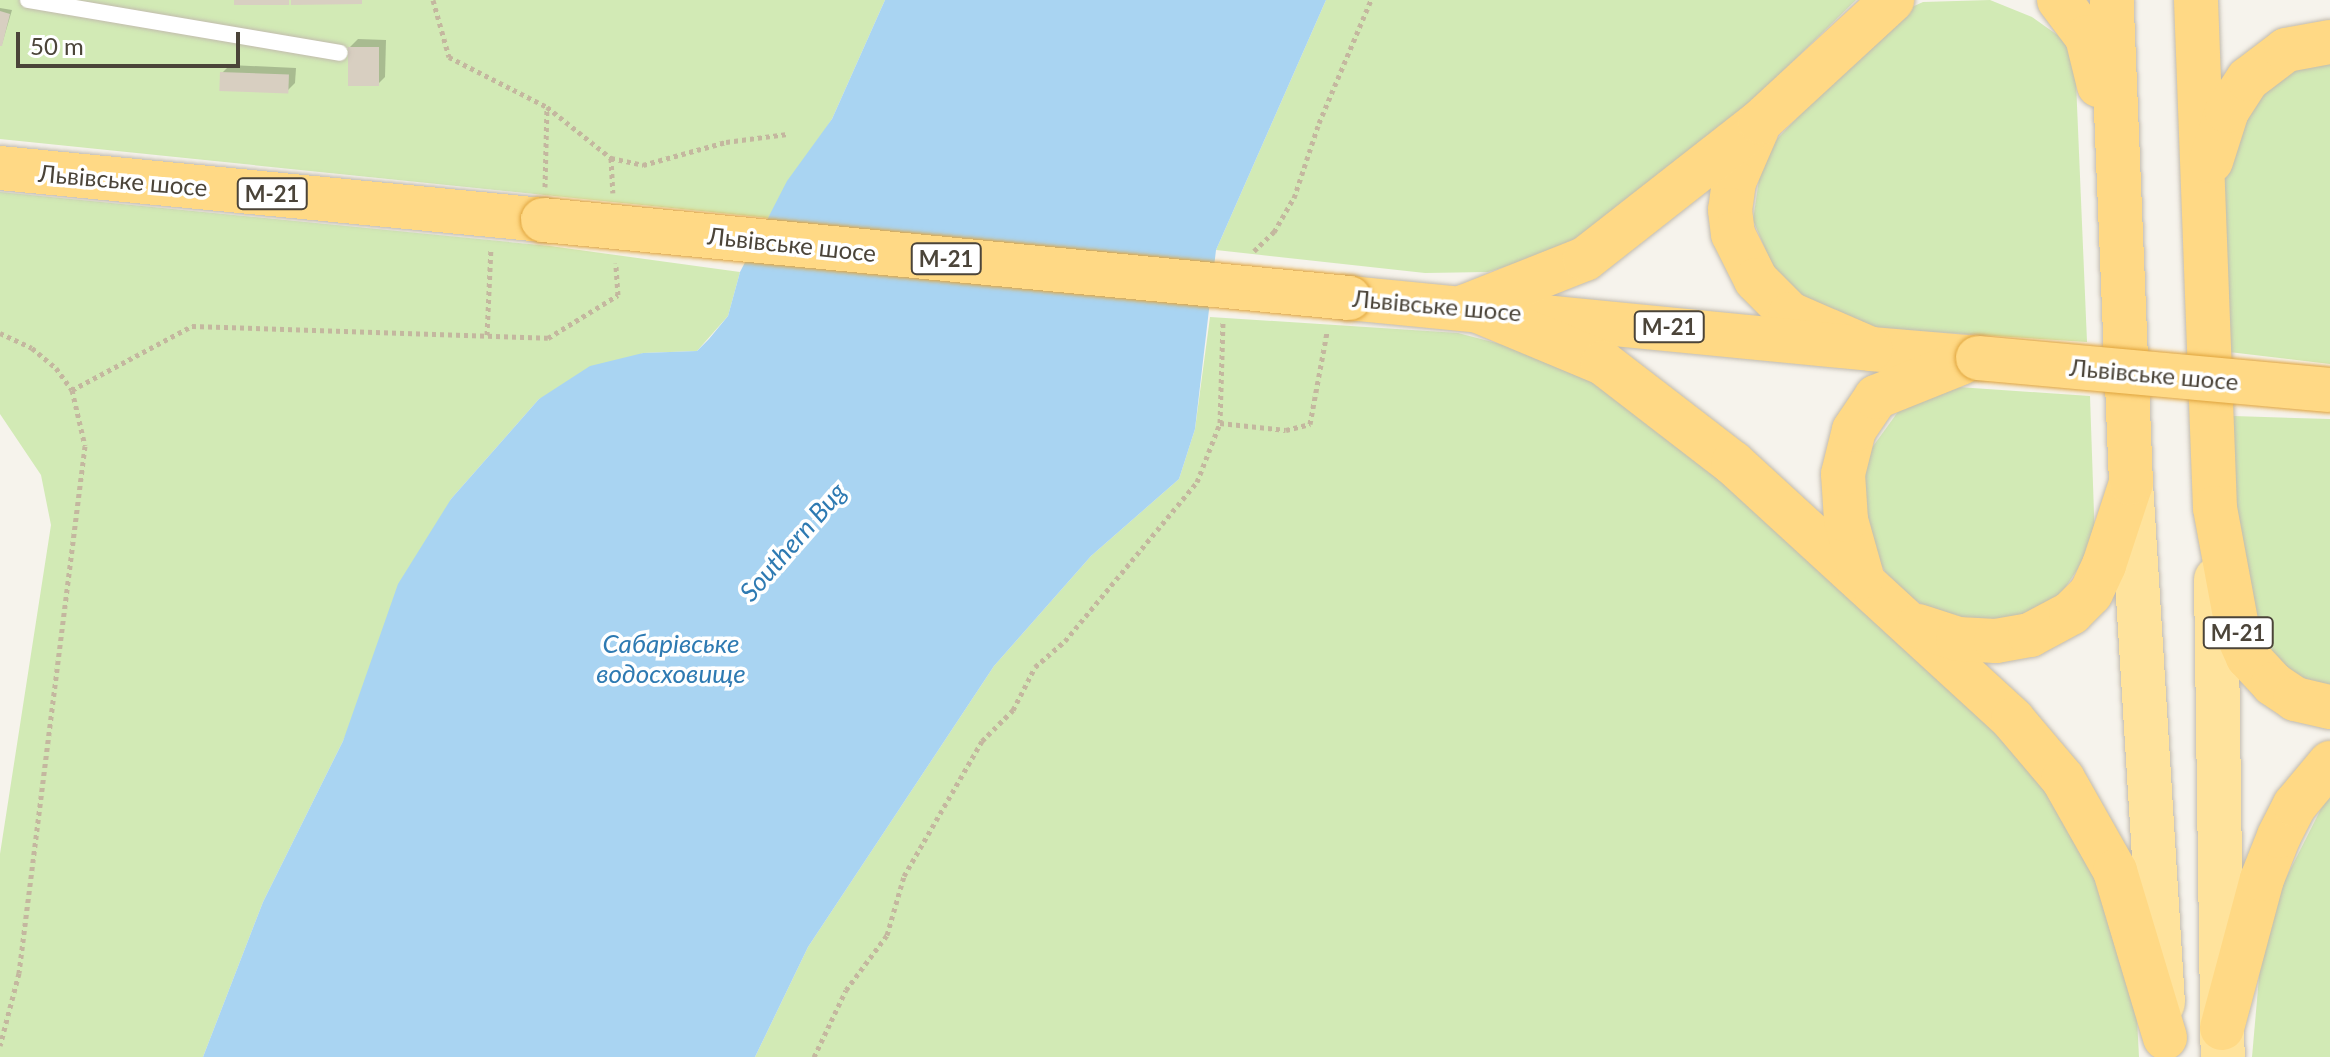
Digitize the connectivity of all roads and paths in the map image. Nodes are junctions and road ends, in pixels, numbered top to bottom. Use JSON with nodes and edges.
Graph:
{"nodes":[{"id":1,"x":28,"y":0,"type":"edge"},
{"id":2,"x":433,"y":0,"type":"edge"},
{"id":3,"x":1371,"y":0,"type":"edge"},
{"id":4,"x":1892,"y":0,"type":"edge"},
{"id":5,"x":2059,"y":0,"type":"edge"},
{"id":6,"x":2112,"y":0,"type":"edge"},
{"id":7,"x":2196,"y":0,"type":"edge"},
{"id":8,"x":2330,"y":42,"type":"edge"},
{"id":9,"x":340,"y":53,"type":"dead end"},
{"id":10,"x":547,"y":107,"type":"junction"},
{"id":11,"x":1760,"y":122,"type":"junction"},
{"id":12,"x":787,"y":134,"type":"dead end"},
{"id":13,"x":611,"y":158,"type":"junction"},
{"id":14,"x":0,"y":168,"type":"edge"},
{"id":15,"x":2119,"y":169,"type":"junction"},
{"id":16,"x":2204,"y":187,"type":"junction"},
{"id":17,"x":614,"y":204,"type":"dead end"},
{"id":18,"x":543,"y":220,"type":"junction"},
{"id":19,"x":491,"y":242,"type":"dead end"},
{"id":20,"x":616,"y":249,"type":"dead end"},
{"id":21,"x":1242,"y":250,"type":"dead end"},
{"id":22,"x":1224,"y":305,"type":"dead end"},
{"id":23,"x":1466,"y":306,"type":"junction"},
{"id":24,"x":1338,"y":311,"type":"junction"},
{"id":25,"x":0,"y":333,"type":"edge"},
{"id":26,"x":487,"y":335,"type":"junction"},
{"id":27,"x":1871,"y":349,"type":"junction"},
{"id":28,"x":1978,"y":358,"type":"junction"},
{"id":29,"x":72,"y":390,"type":"junction"},
{"id":30,"x":2330,"y":390,"type":"edge"},
{"id":31,"x":1220,"y":423,"type":"junction"},
{"id":32,"x":2131,"y":483,"type":"junction"},
{"id":33,"x":2215,"y":508,"type":"junction"},
{"id":34,"x":1862,"y":577,"type":"junction"},
{"id":35,"x":1912,"y":624,"type":"junction"},
{"id":36,"x":2330,"y":707,"type":"edge"},
{"id":37,"x":2330,"y":763,"type":"edge"},
{"id":38,"x":2222,"y":1042,"type":"edge"},
{"id":39,"x":0,"y":1046,"type":"edge"},
{"id":40,"x":2166,"y":1047,"type":"edge"},
{"id":41,"x":814,"y":1057,"type":"edge"}],
"edges":[{"from":1,"to":9,"type":"lane"},
{"from":2,"to":10,"type":"path"},
{"from":3,"to":21,"type":"path"},
{"from":4,"to":11,"type":"highway","number":"М-21"},
{"from":5,"to":15,"type":"highway"},
{"from":6,"to":15,"type":"highway"},
{"from":7,"to":16,"type":"highway","number":"М-21"},
{"from":8,"to":16,"type":"highway"},
{"from":10,"to":13,"type":"path"},
{"from":10,"to":18,"type":"path"},
{"from":11,"to":23,"type":"highway","number":"М-21"},
{"from":11,"to":27,"type":"highway"},
{"from":12,"to":13,"type":"path"},
{"from":13,"to":17,"type":"path"},
{"from":14,"to":18,"type":"highway","name":"Львівське шосе","number":"М-21"},
{"from":15,"to":32,"type":"highway"},
{"from":16,"to":33,"type":"highway","number":"М-21"},
{"from":18,"to":24,"type":"highway","name":"Львівське шосе","number":"М-21","bridge":true},
{"from":19,"to":26,"type":"path"},
{"from":20,"to":26,"type":"path"},
{"from":22,"to":31,"type":"path"},
{"from":23,"to":24,"type":"highway","name":"Львівське шосе","number":"М-21"},
{"from":23,"to":27,"type":"highway","name":"Львівське шосе","number":"М-21"},
{"from":23,"to":34,"type":"highway"},
{"from":24,"to":31,"type":"path"},
{"from":25,"to":29,"type":"path"},
{"from":26,"to":29,"type":"path"},
{"from":27,"to":28,"type":"highway","number":"М-21"},
{"from":28,"to":30,"type":"highway","name":"Львівське шосе","number":"М-21","bridge":true},
{"from":28,"to":34,"type":"highway"},
{"from":29,"to":39,"type":"path"},
{"from":31,"to":41,"type":"path"},
{"from":32,"to":35,"type":"highway"},
{"from":32,"to":40,"type":"main road"},
{"from":33,"to":36,"type":"highway","number":"М-21"},
{"from":33,"to":38,"type":"main road"},
{"from":34,"to":35,"type":"highway"},
{"from":35,"to":40,"type":"highway"},
{"from":37,"to":38,"type":"highway"}]}
